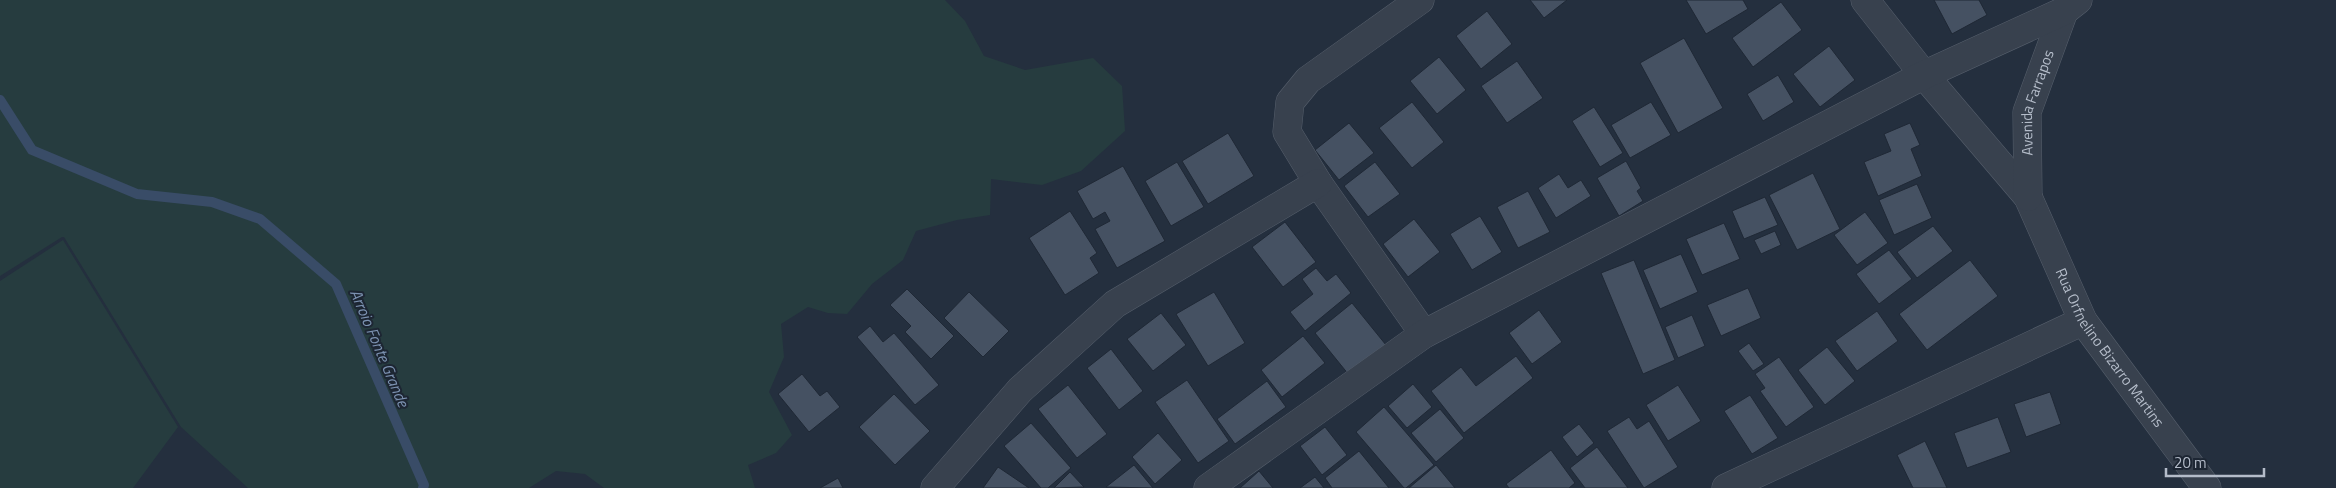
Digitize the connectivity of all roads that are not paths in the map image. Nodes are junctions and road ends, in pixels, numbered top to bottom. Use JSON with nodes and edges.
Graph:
{"nodes":[{"id":1,"x":1420,"y":0,"type":"edge"},
{"id":2,"x":1865,"y":0,"type":"edge"},
{"id":3,"x":2071,"y":6,"type":"edge"},
{"id":4,"x":1924,"y":75,"type":"junction"},
{"id":5,"x":1318,"y":183,"type":"junction"},
{"id":6,"x":2028,"y":197,"type":"junction"},
{"id":7,"x":2083,"y":321,"type":"junction"},
{"id":8,"x":1424,"y":334,"type":"junction"},
{"id":9,"x":935,"y":488,"type":"edge"},
{"id":10,"x":1208,"y":488,"type":"edge"},
{"id":11,"x":1726,"y":488,"type":"edge"},
{"id":12,"x":2207,"y":488,"type":"edge"}],
"edges":[{"from":1,"to":5,"type":"street"},
{"from":2,"to":4,"type":"street"},
{"from":3,"to":4,"type":"street","name":"Avenida Farrapos"},
{"from":3,"to":6,"type":"street","name":"Avenida Farrapos"},
{"from":4,"to":6,"type":"street"},
{"from":4,"to":8,"type":"street","name":"Avenida Farrapos"},
{"from":5,"to":8,"type":"street"},
{"from":5,"to":9,"type":"street"},
{"from":6,"to":7,"type":"street","name":"Rua Orfnelino Bizarro Martins"},
{"from":7,"to":11,"type":"street"},
{"from":7,"to":12,"type":"street","name":"Rua Orfnelino Bizarro Martins"},
{"from":8,"to":10,"type":"street","name":"Avenida Farrapos"}]}
